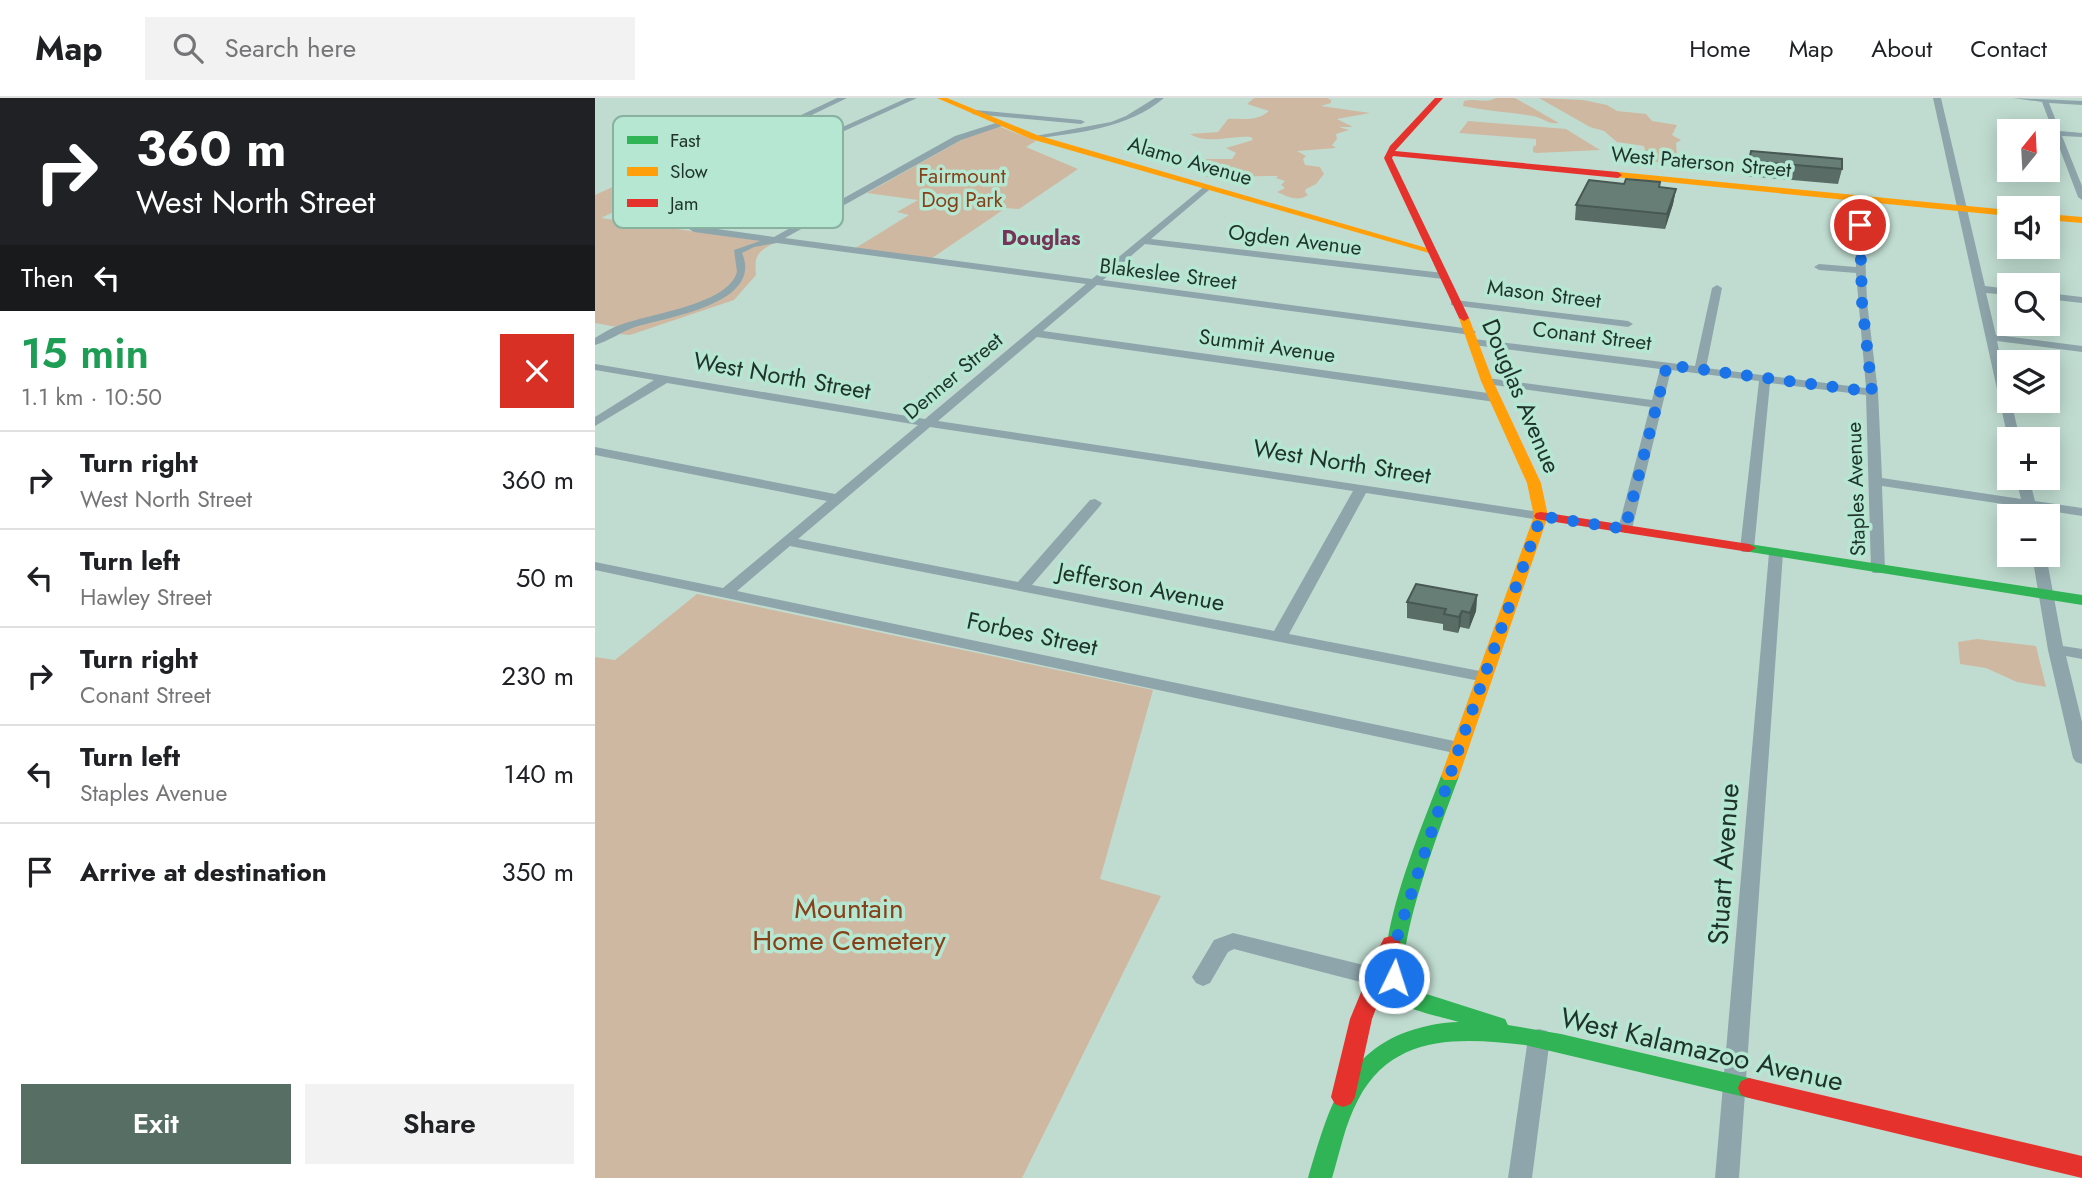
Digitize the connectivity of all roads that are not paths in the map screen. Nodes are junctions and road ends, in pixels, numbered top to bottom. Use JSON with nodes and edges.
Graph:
{"nodes":[{"id":1,"x":843,"y":98,"type":"edge"},
{"id":2,"x":913,"y":98,"type":"edge"},
{"id":3,"x":941,"y":98,"type":"edge"},
{"id":4,"x":1160,"y":98,"type":"edge"},
{"id":5,"x":1420,"y":98,"type":"edge"},
{"id":6,"x":1937,"y":98,"type":"edge"},
{"id":7,"x":2017,"y":98,"type":"edge"},
{"id":8,"x":1438,"y":99,"type":"edge"},
{"id":9,"x":2044,"y":99,"type":"edge"},
{"id":10,"x":2082,"y":103,"type":"edge"},
{"id":11,"x":975,"y":112,"type":"junction"},
{"id":12,"x":802,"y":116,"type":"edge"},
{"id":13,"x":2052,"y":119,"type":"edge"},
{"id":14,"x":1081,"y":122,"type":"dead end"},
{"id":15,"x":999,"y":124,"type":"junction"},
{"id":16,"x":843,"y":131,"type":"edge"},
{"id":17,"x":2060,"y":133,"type":"edge"},
{"id":18,"x":2082,"y":135,"type":"edge"},
{"id":19,"x":1034,"y":138,"type":"junction"},
{"id":20,"x":2060,"y":138,"type":"edge"},
{"id":21,"x":1390,"y":153,"type":"junction"},
{"id":22,"x":1206,"y":188,"type":"junction"},
{"id":23,"x":2082,"y":197,"type":"edge"},
{"id":24,"x":1859,"y":198,"type":"junction"},
{"id":25,"x":843,"y":202,"type":"edge"},
{"id":26,"x":1962,"y":208,"type":"junction"},
{"id":27,"x":1997,"y":212,"type":"edge"},
{"id":28,"x":2060,"y":218,"type":"edge"},
{"id":29,"x":2082,"y":220,"type":"edge"},
{"id":30,"x":696,"y":228,"type":"edge"},
{"id":31,"x":796,"y":228,"type":"edge"},
{"id":32,"x":723,"y":234,"type":"junction"},
{"id":33,"x":773,"y":241,"type":"junction"},
{"id":34,"x":1143,"y":241,"type":"junction"},
{"id":35,"x":1430,"y":248,"type":"junction"},
{"id":36,"x":737,"y":252,"type":"junction"},
{"id":37,"x":1819,"y":267,"type":"dead end"},
{"id":38,"x":1861,"y":271,"type":"junction"},
{"id":39,"x":1443,"y":276,"type":"junction"},
{"id":40,"x":1093,"y":284,"type":"junction"},
{"id":41,"x":1717,"y":288,"type":"dead end"},
{"id":42,"x":1980,"y":289,"type":"junction"},
{"id":43,"x":1997,"y":291,"type":"edge"},
{"id":44,"x":2060,"y":297,"type":"edge"},
{"id":45,"x":2082,"y":300,"type":"edge"},
{"id":46,"x":1455,"y":303,"type":"junction"},
{"id":47,"x":1628,"y":324,"type":"dead end"},
{"id":48,"x":1034,"y":333,"type":"junction"},
{"id":49,"x":1472,"y":337,"type":"junction"},
{"id":50,"x":1989,"y":337,"type":"junction"},
{"id":51,"x":595,"y":342,"type":"edge"},
{"id":52,"x":2082,"y":349,"type":"edge"},
{"id":53,"x":1667,"y":365,"type":"junction"},
{"id":54,"x":595,"y":368,"type":"edge"},
{"id":55,"x":1700,"y":369,"type":"junction"},
{"id":56,"x":1765,"y":378,"type":"junction"},
{"id":57,"x":665,"y":379,"type":"junction"},
{"id":58,"x":1487,"y":381,"type":"junction"},
{"id":59,"x":1872,"y":392,"type":"junction"},
{"id":60,"x":1495,"y":398,"type":"junction"},
{"id":61,"x":1656,"y":404,"type":"junction"},
{"id":62,"x":595,"y":422,"type":"edge"},
{"id":63,"x":928,"y":422,"type":"junction"},
{"id":64,"x":2011,"y":427,"type":"edge"},
{"id":65,"x":595,"y":451,"type":"edge"},
{"id":66,"x":1874,"y":481,"type":"junction"},
{"id":67,"x":1361,"y":488,"type":"junction"},
{"id":68,"x":840,"y":499,"type":"junction"},
{"id":69,"x":1095,"y":503,"type":"dead end"},
{"id":70,"x":1999,"y":504,"type":"edge"},
{"id":71,"x":2060,"y":511,"type":"edge"},
{"id":72,"x":2082,"y":512,"type":"edge"},
{"id":73,"x":1541,"y":516,"type":"junction"},
{"id":74,"x":1625,"y":529,"type":"junction"},
{"id":75,"x":789,"y":542,"type":"junction"},
{"id":76,"x":1747,"y":549,"type":"junction"},
{"id":77,"x":1776,"y":553,"type":"junction"},
{"id":78,"x":595,"y":566,"type":"edge"},
{"id":79,"x":2041,"y":567,"type":"edge"},
{"id":80,"x":1878,"y":570,"type":"junction"},
{"id":81,"x":1022,"y":587,"type":"junction"},
{"id":82,"x":725,"y":594,"type":"junction"},
{"id":83,"x":2046,"y":594,"type":"junction"},
{"id":84,"x":2082,"y":600,"type":"edge"},
{"id":85,"x":1279,"y":637,"type":"junction"},
{"id":86,"x":2056,"y":650,"type":"junction"},
{"id":87,"x":2082,"y":654,"type":"edge"},
{"id":88,"x":1485,"y":677,"type":"junction"},
{"id":89,"x":1459,"y":748,"type":"junction"},
{"id":90,"x":2082,"y":758,"type":"edge"},
{"id":91,"x":1398,"y":934,"type":"junction"},
{"id":92,"x":1203,"y":977,"type":"dead end"},
{"id":93,"x":1375,"y":977,"type":"junction"},
{"id":94,"x":1539,"y":1038,"type":"junction"},
{"id":95,"x":1735,"y":1083,"type":"junction"},
{"id":96,"x":1340,"y":1115,"type":"junction"},
{"id":97,"x":2082,"y":1167,"type":"edge"},
{"id":98,"x":1320,"y":1178,"type":"edge"},
{"id":99,"x":1520,"y":1178,"type":"edge"},
{"id":100,"x":1727,"y":1178,"type":"edge"}],
"edges":[{"from":1,"to":12,"type":"street"},
{"from":2,"to":16,"type":"street"},
{"from":3,"to":11,"type":"street","name":"Alamo Avenue"},
{"from":4,"to":19,"type":"street"},
{"from":5,"to":8,"type":"street"},
{"from":6,"to":26,"type":"street"},
{"from":7,"to":9,"type":"street"},
{"from":8,"to":21,"type":"street"},
{"from":9,"to":10,"type":"street"},
{"from":9,"to":13,"type":"street"},
{"from":11,"to":14,"type":"street"},
{"from":11,"to":15,"type":"street","name":"Alamo Avenue"},
{"from":15,"to":19,"type":"street","name":"Alamo Avenue"},
{"from":15,"to":25,"type":"street"},
{"from":17,"to":18,"type":"street"},
{"from":19,"to":22,"type":"street","name":"Alamo Avenue"},
{"from":20,"to":23,"type":"street"},
{"from":21,"to":24,"type":"street","name":"West Paterson Street"},
{"from":21,"to":35,"type":"street","name":"Douglas Avenue"},
{"from":22,"to":34,"type":"street","name":"Denner Street"},
{"from":22,"to":35,"type":"street","name":"Alamo Avenue"},
{"from":24,"to":26,"type":"street","name":"West Paterson Street"},
{"from":24,"to":38,"type":"street","name":"Staples Avenue"},
{"from":26,"to":27,"type":"street","name":"West Paterson Street"},
{"from":26,"to":42,"type":"street"},
{"from":28,"to":29,"type":"street"},
{"from":30,"to":32,"type":"street","name":"Blakeslee Street"},
{"from":31,"to":33,"type":"street"},
{"from":32,"to":33,"type":"street","name":"Blakeslee Street"},
{"from":32,"to":36,"type":"street"},
{"from":33,"to":36,"type":"street"},
{"from":33,"to":40,"type":"street","name":"Blakeslee Street"},
{"from":34,"to":39,"type":"street","name":"Ogden Avenue"},
{"from":34,"to":40,"type":"street","name":"Denner Street"},
{"from":35,"to":39,"type":"street","name":"Douglas Avenue"},
{"from":36,"to":51,"type":"street"},
{"from":37,"to":38,"type":"street"},
{"from":38,"to":59,"type":"street","name":"Staples Avenue"},
{"from":39,"to":46,"type":"street","name":"Douglas Avenue"},
{"from":40,"to":48,"type":"street","name":"Denner Street"},
{"from":40,"to":49,"type":"street","name":"Blakeslee Street"},
{"from":41,"to":55,"type":"street"},
{"from":42,"to":43,"type":"street"},
{"from":42,"to":50,"type":"street"},
{"from":44,"to":45,"type":"street"},
{"from":46,"to":47,"type":"street","name":"Mason Street"},
{"from":46,"to":49,"type":"street","name":"Douglas Avenue"},
{"from":48,"to":60,"type":"street","name":"Summit Avenue"},
{"from":48,"to":63,"type":"street","name":"Denner Street"},
{"from":49,"to":53,"type":"street","name":"Conant Street"},
{"from":49,"to":58,"type":"street","name":"Douglas Avenue"},
{"from":50,"to":52,"type":"street"},
{"from":50,"to":64,"type":"street"},
{"from":53,"to":55,"type":"street","name":"Conant Street"},
{"from":53,"to":61,"type":"street"},
{"from":54,"to":57,"type":"street","name":"West North Street"},
{"from":55,"to":56,"type":"street","name":"Conant Street"},
{"from":56,"to":59,"type":"street","name":"Conant Street"},
{"from":56,"to":76,"type":"street"},
{"from":57,"to":62,"type":"street"},
{"from":57,"to":63,"type":"street","name":"West North Street"},
{"from":58,"to":60,"type":"street","name":"Douglas Avenue"},
{"from":58,"to":61,"type":"street"},
{"from":59,"to":66,"type":"street","name":"Staples Avenue"},
{"from":60,"to":73,"type":"street","name":"Douglas Avenue"},
{"from":61,"to":74,"type":"street"},
{"from":63,"to":67,"type":"street","name":"West North Street"},
{"from":63,"to":68,"type":"street","name":"Denner Street"},
{"from":65,"to":68,"type":"street"},
{"from":66,"to":70,"type":"street"},
{"from":66,"to":80,"type":"street","name":"Staples Avenue"},
{"from":67,"to":73,"type":"street","name":"West North Street"},
{"from":67,"to":85,"type":"street"},
{"from":68,"to":75,"type":"street","name":"Denner Street"},
{"from":69,"to":81,"type":"street"},
{"from":71,"to":72,"type":"street"},
{"from":73,"to":74,"type":"street","name":"West North Street"},
{"from":73,"to":88,"type":"street"},
{"from":74,"to":76,"type":"street","name":"West North Street"},
{"from":75,"to":81,"type":"street","name":"Jefferson Avenue"},
{"from":75,"to":82,"type":"street","name":"Denner Street"},
{"from":76,"to":77,"type":"street","name":"West North Street"},
{"from":77,"to":80,"type":"street","name":"West North Street"},
{"from":77,"to":95,"type":"street","name":"Stuart Avenue"},
{"from":78,"to":82,"type":"street","name":"Forbes Street"},
{"from":79,"to":83,"type":"street"},
{"from":80,"to":83,"type":"street","name":"West North Street"},
{"from":81,"to":85,"type":"street","name":"Jefferson Avenue"},
{"from":82,"to":89,"type":"street","name":"Forbes Street"},
{"from":83,"to":84,"type":"street","name":"West North Street"},
{"from":83,"to":86,"type":"street"},
{"from":85,"to":88,"type":"street","name":"Jefferson Avenue"},
{"from":86,"to":87,"type":"street"},
{"from":86,"to":90,"type":"street"},
{"from":88,"to":89,"type":"street"},
{"from":89,"to":91,"type":"street"},
{"from":91,"to":93,"type":"street"},
{"from":91,"to":94,"type":"street"},
{"from":92,"to":93,"type":"street"},
{"from":93,"to":96,"type":"street"},
{"from":94,"to":95,"type":"street","name":"West Kalamazoo Avenue"},
{"from":94,"to":96,"type":"street","name":"West Kalamazoo Avenue"},
{"from":94,"to":99,"type":"street"},
{"from":95,"to":97,"type":"street","name":"West Kalamazoo Avenue"},
{"from":95,"to":100,"type":"street","name":"Stuart Avenue"},
{"from":96,"to":98,"type":"street"}]}
